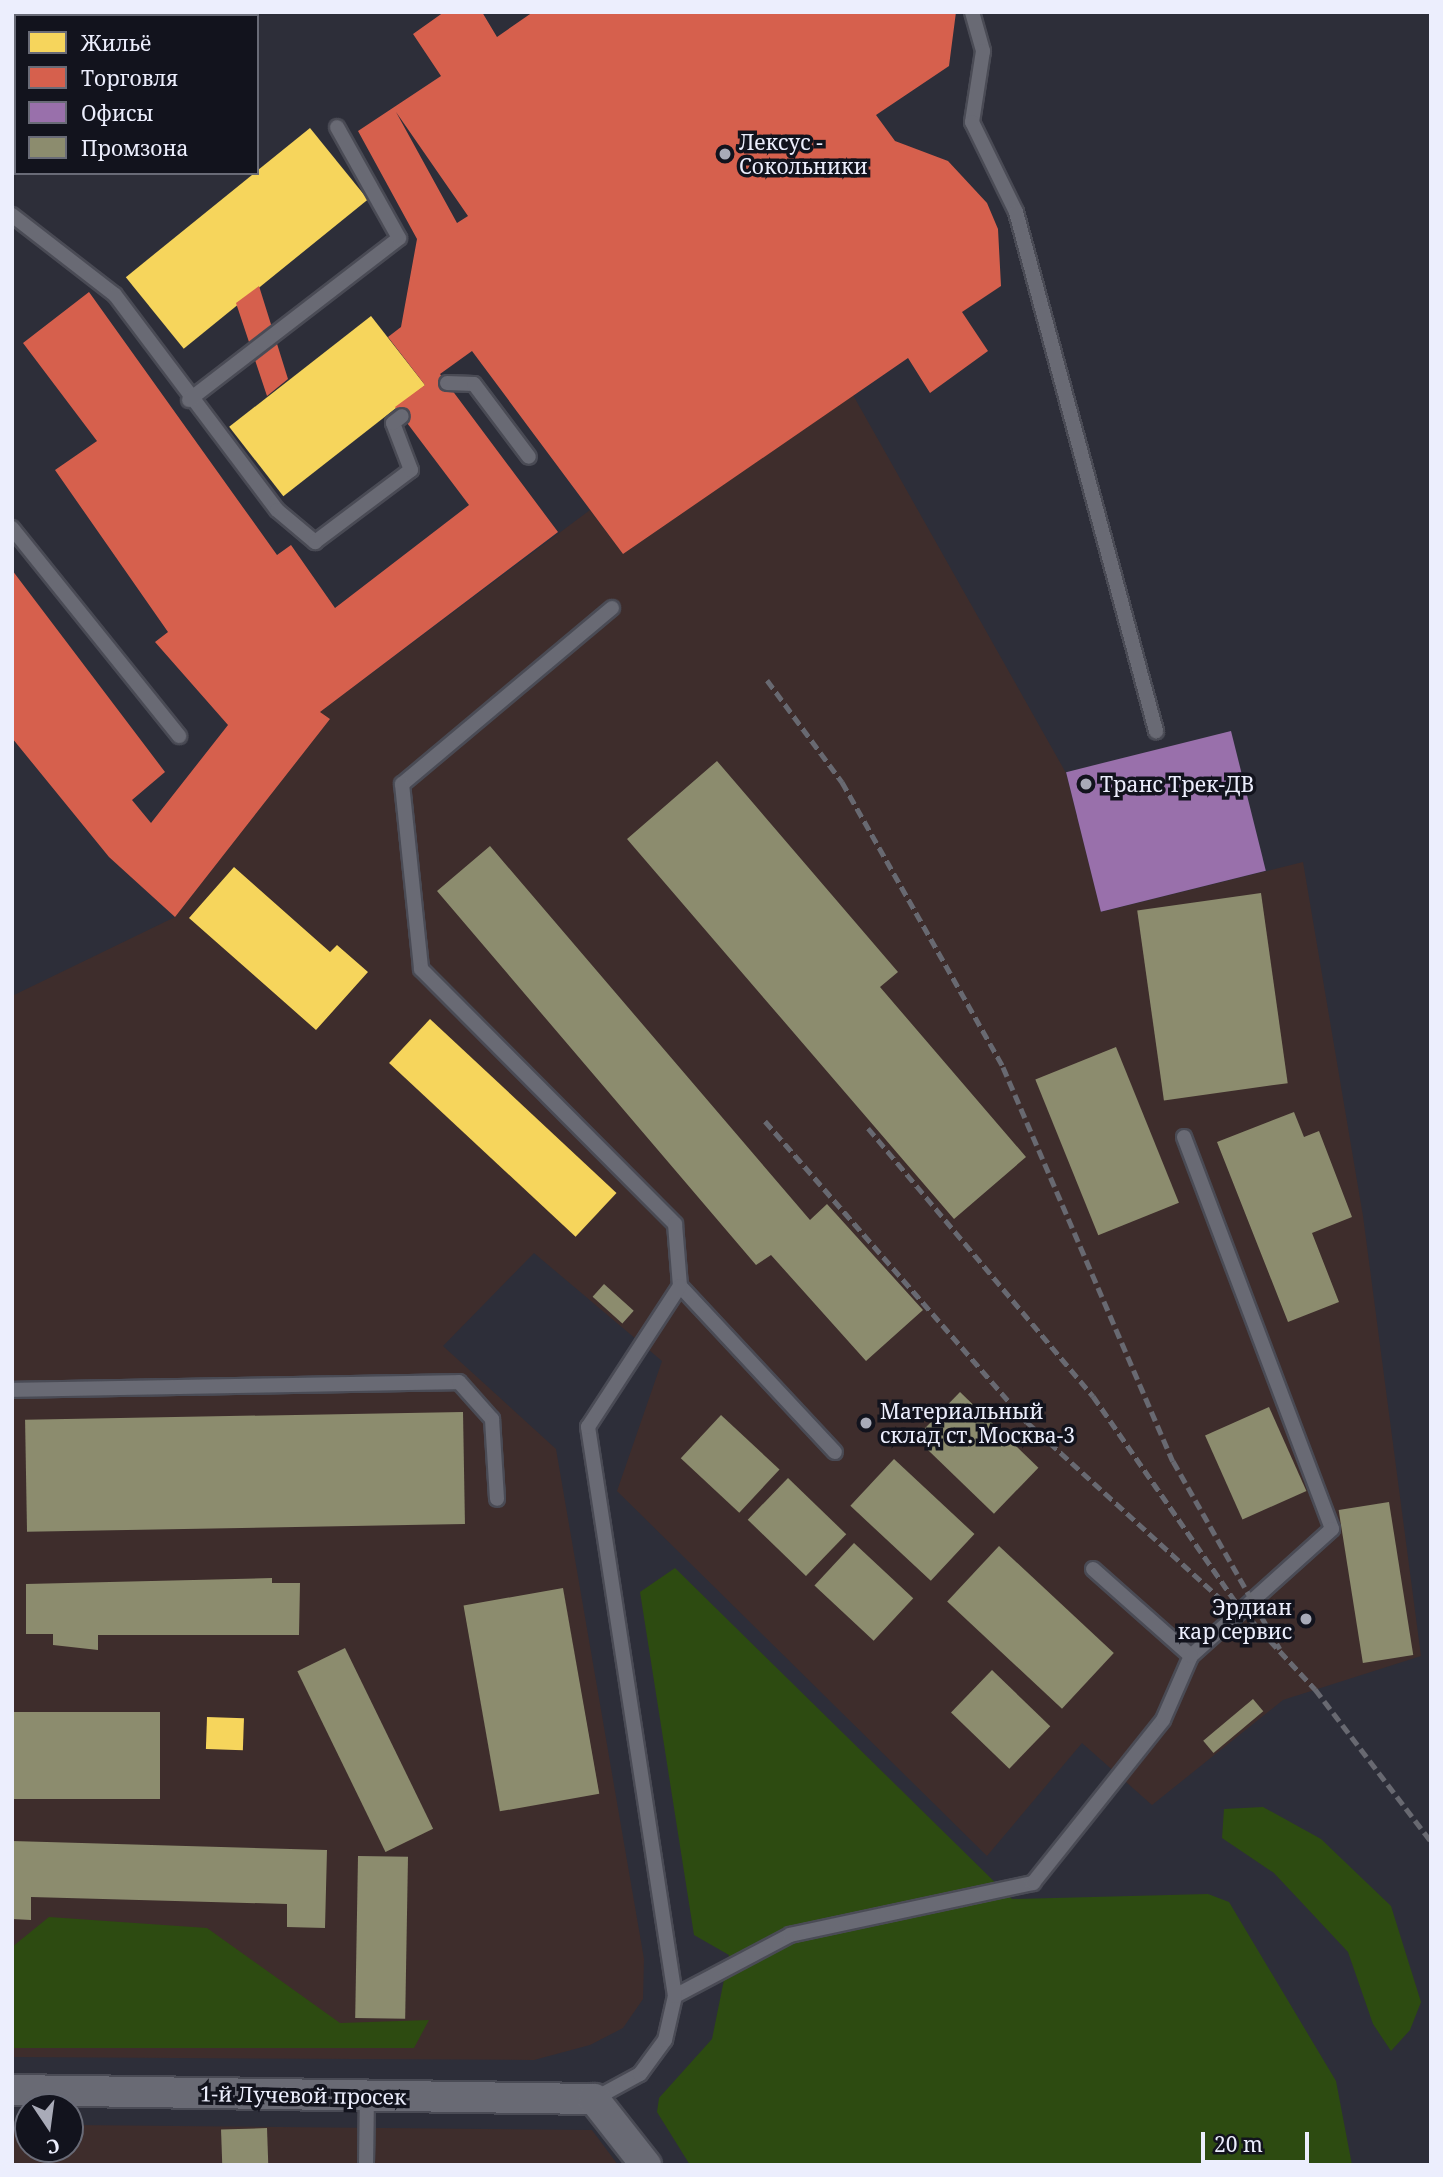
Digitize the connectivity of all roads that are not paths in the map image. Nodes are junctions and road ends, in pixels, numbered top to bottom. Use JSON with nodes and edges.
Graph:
{"nodes":[{"id":1,"x":972,"y":12,"type":"edge"},
{"id":2,"x":337,"y":127,"type":"dead end"},
{"id":3,"x":12,"y":215,"type":"edge"},
{"id":4,"x":447,"y":383,"type":"dead end"},
{"id":5,"x":189,"y":400,"type":"junction"},
{"id":6,"x":402,"y":416,"type":"dead end"},
{"id":7,"x":528,"y":457,"type":"dead end"},
{"id":8,"x":12,"y":528,"type":"edge"},
{"id":9,"x":612,"y":608,"type":"dead end"},
{"id":10,"x":1156,"y":731,"type":"dead end"},
{"id":11,"x":179,"y":736,"type":"dead end"},
{"id":12,"x":1184,"y":1137,"type":"dead end"},
{"id":13,"x":680,"y":1286,"type":"junction"},
{"id":14,"x":12,"y":1390,"type":"edge"},
{"id":15,"x":835,"y":1452,"type":"dead end"},
{"id":16,"x":497,"y":1499,"type":"dead end"},
{"id":17,"x":1093,"y":1569,"type":"dead end"},
{"id":18,"x":1191,"y":1656,"type":"junction"},
{"id":19,"x":676,"y":1996,"type":"junction"},
{"id":20,"x":12,"y":2091,"type":"edge"},
{"id":21,"x":367,"y":2096,"type":"junction"},
{"id":22,"x":594,"y":2099,"type":"junction"},
{"id":23,"x":366,"y":2165,"type":"edge"},
{"id":24,"x":646,"y":2165,"type":"edge"}],
"edges":[{"from":1,"to":10,"type":"lane"},
{"from":2,"to":5,"type":"lane"},
{"from":3,"to":5,"type":"lane"},
{"from":4,"to":7,"type":"lane"},
{"from":5,"to":6,"type":"lane"},
{"from":8,"to":11,"type":"lane"},
{"from":9,"to":13,"type":"lane"},
{"from":12,"to":18,"type":"lane"},
{"from":13,"to":15,"type":"lane"},
{"from":13,"to":19,"type":"lane"},
{"from":14,"to":16,"type":"lane"},
{"from":17,"to":18,"type":"lane"},
{"from":18,"to":19,"type":"lane"},
{"from":19,"to":22,"type":"lane"},
{"from":20,"to":21,"type":"street","name":"1-й Лучевой просек"},
{"from":21,"to":22,"type":"street","name":"1-й Лучевой просек"},
{"from":21,"to":23,"type":"lane"},
{"from":22,"to":24,"type":"street"}]}
